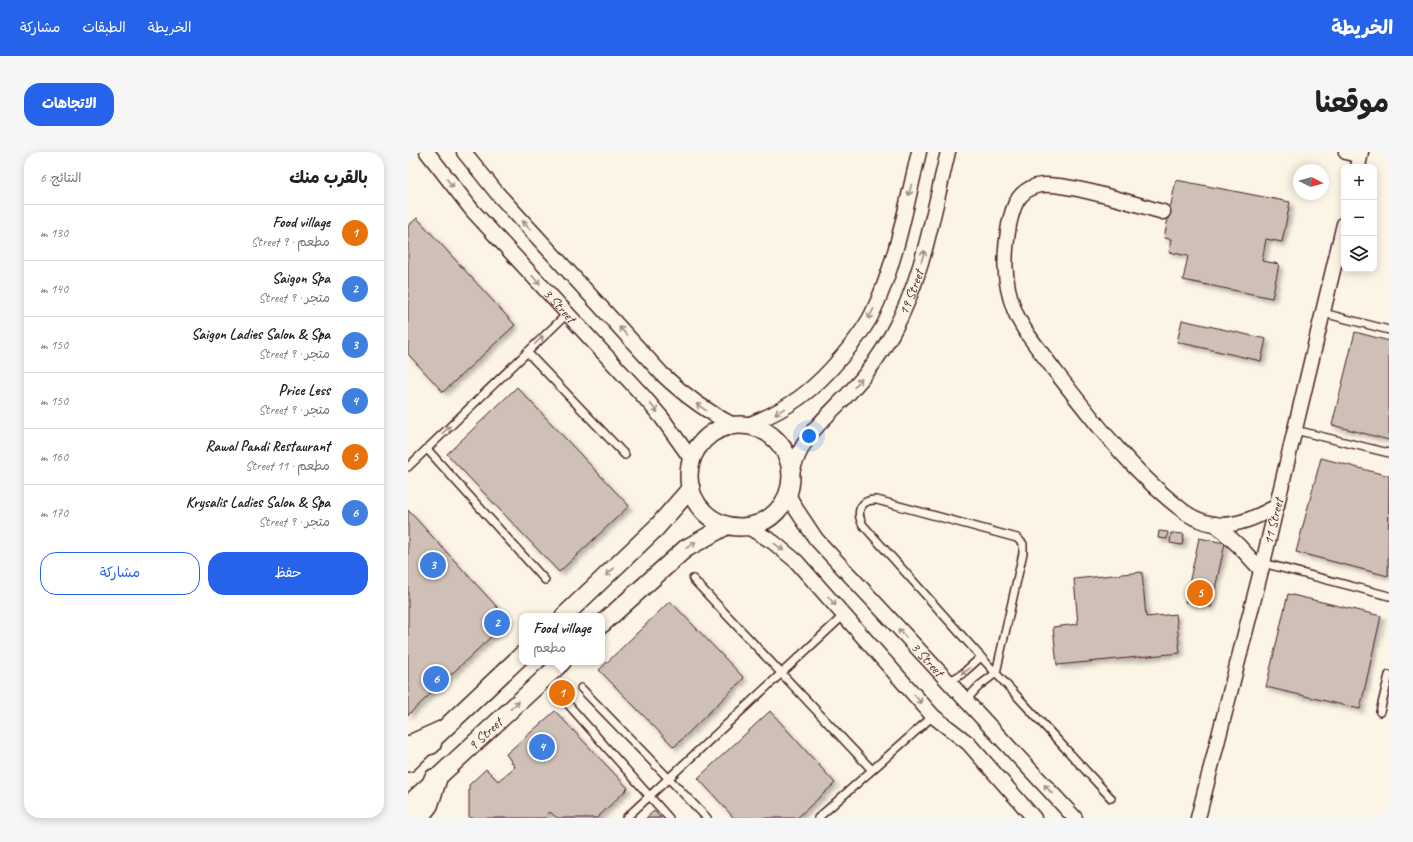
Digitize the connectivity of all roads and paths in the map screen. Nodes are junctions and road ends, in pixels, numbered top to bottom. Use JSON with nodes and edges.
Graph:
{"nodes":[{"id":1,"x":427,"y":152,"type":"edge"},
{"id":2,"x":464,"y":152,"type":"edge"},
{"id":3,"x":919,"y":152,"type":"edge"},
{"id":4,"x":948,"y":152,"type":"edge"},
{"id":5,"x":1346,"y":152,"type":"edge"},
{"id":6,"x":1360,"y":158,"type":"edge"},
{"id":7,"x":1163,"y":212,"type":"dead end"},
{"id":8,"x":1341,"y":236,"type":"edge"},
{"id":9,"x":1323,"y":313,"type":"junction"},
{"id":10,"x":567,"y":314,"type":"junction"},
{"id":11,"x":1389,"y":330,"type":"edge"},
{"id":12,"x":527,"y":352,"type":"junction"},
{"id":13,"x":740,"y":426,"type":"junction"},
{"id":14,"x":1295,"y":430,"type":"junction"},
{"id":15,"x":427,"y":449,"type":"junction"},
{"id":16,"x":1389,"y":453,"type":"edge"},
{"id":17,"x":625,"y":455,"type":"dead end"},
{"id":18,"x":692,"y":460,"type":"junction"},
{"id":19,"x":408,"y":467,"type":"edge"},
{"id":20,"x":791,"y":475,"type":"junction"},
{"id":21,"x":690,"y":488,"type":"junction"},
{"id":22,"x":788,"y":494,"type":"junction"},
{"id":23,"x":1277,"y":506,"type":"junction"},
{"id":24,"x":1215,"y":524,"type":"junction"},
{"id":25,"x":726,"y":526,"type":"junction"},
{"id":26,"x":748,"y":527,"type":"junction"},
{"id":27,"x":1262,"y":567,"type":"junction"},
{"id":28,"x":693,"y":579,"type":"dead end"},
{"id":29,"x":545,"y":580,"type":"dead end"},
{"id":30,"x":1389,"y":596,"type":"edge"},
{"id":31,"x":567,"y":613,"type":"edge"},
{"id":32,"x":844,"y":615,"type":"junction"},
{"id":33,"x":605,"y":621,"type":"edge"},
{"id":34,"x":981,"y":657,"type":"junction"},
{"id":35,"x":519,"y":658,"type":"edge"},
{"id":36,"x":559,"y":665,"type":"edge"},
{"id":37,"x":781,"y":673,"type":"junction"},
{"id":38,"x":996,"y":673,"type":"junction"},
{"id":39,"x":1389,"y":675,"type":"edge"},
{"id":40,"x":947,"y":682,"type":"junction"},
{"id":41,"x":581,"y":688,"type":"dead end"},
{"id":42,"x":966,"y":700,"type":"junction"},
{"id":43,"x":566,"y":702,"type":"dead end"},
{"id":44,"x":1380,"y":712,"type":"dead end"},
{"id":45,"x":933,"y":716,"type":"junction"},
{"id":46,"x":455,"y":719,"type":"junction"},
{"id":47,"x":408,"y":739,"type":"edge"},
{"id":48,"x":430,"y":743,"type":"junction"},
{"id":49,"x":408,"y":748,"type":"edge"},
{"id":50,"x":408,"y":763,"type":"edge"},
{"id":51,"x":872,"y":770,"type":"junction"},
{"id":52,"x":669,"y":778,"type":"junction"},
{"id":53,"x":435,"y":780,"type":"junction"},
{"id":54,"x":650,"y":796,"type":"junction"},
{"id":55,"x":1112,"y":798,"type":"dead end"},
{"id":56,"x":408,"y":805,"type":"edge"},
{"id":57,"x":416,"y":818,"type":"edge"},
{"id":58,"x":626,"y":818,"type":"edge"},
{"id":59,"x":669,"y":818,"type":"edge"},
{"id":60,"x":707,"y":818,"type":"edge"},
{"id":61,"x":818,"y":818,"type":"edge"},
{"id":62,"x":1034,"y":818,"type":"edge"},
{"id":63,"x":1075,"y":818,"type":"edge"},
{"id":64,"x":1198,"y":818,"type":"edge"}],
"edges":[{"from":1,"to":10,"type":"street","name":"3 Street","one_way":true},
{"from":13,"to":2,"type":"street","name":"3 Street","one_way":true},
{"from":3,"to":13,"type":"street","name":"19 Street","one_way":true},
{"from":20,"to":4,"type":"street","name":"19 Street","one_way":true},
{"from":5,"to":6,"type":"street"},
{"from":7,"to":24,"type":"street"},
{"from":8,"to":9,"type":"street","name":"11 Street"},
{"from":9,"to":11,"type":"lane"},
{"from":9,"to":14,"type":"street","name":"11 Street"},
{"from":12,"to":10,"type":"lane","one_way":true},
{"from":10,"to":18,"type":"street","name":"3 Street","one_way":true},
{"from":15,"to":12,"type":"lane","one_way":true},
{"from":12,"to":17,"type":"lane"},
{"from":13,"to":18,"type":"street"},
{"from":13,"to":20,"type":"street"},
{"from":14,"to":16,"type":"lane"},
{"from":14,"to":23,"type":"street","name":"11 Street"},
{"from":15,"to":19,"type":"lane"},
{"from":15,"to":29,"type":"lane"},
{"from":18,"to":21,"type":"street"},
{"from":20,"to":22,"type":"street"},
{"from":21,"to":25,"type":"street"},
{"from":21,"to":31,"type":"street","one_way":true},
{"from":22,"to":26,"type":"street"},
{"from":40,"to":22,"type":"street","name":"3 Street","one_way":true},
{"from":23,"to":24,"type":"street"},
{"from":23,"to":27,"type":"street","name":"11 Street"},
{"from":24,"to":27,"type":"street"},
{"from":25,"to":26,"type":"street"},
{"from":33,"to":25,"type":"street","one_way":true},
{"from":26,"to":32,"type":"street","one_way":true},
{"from":27,"to":30,"type":"lane"},
{"from":27,"to":64,"type":"street","name":"11 Street"},
{"from":28,"to":37,"type":"lane"},
{"from":32,"to":37,"type":"lane"},
{"from":32,"to":45,"type":"street","one_way":true},
{"from":34,"to":38,"type":"lane"},
{"from":34,"to":38,"type":"lane"},
{"from":34,"to":40,"type":"lane","one_way":true},
{"from":35,"to":46,"type":"street"},
{"from":53,"to":36,"type":"street","name":"9 Street","one_way":true},
{"from":37,"to":51,"type":"lane"},
{"from":37,"to":52,"type":"lane"},
{"from":38,"to":42,"type":"lane"},
{"from":38,"to":55,"type":"lane"},
{"from":39,"to":44,"type":"lane"},
{"from":40,"to":42,"type":"street","name":"3 Street"},
{"from":41,"to":52,"type":"lane"},
{"from":63,"to":42,"type":"street","name":"3 Street","one_way":true},
{"from":43,"to":54,"type":"lane"},
{"from":45,"to":51,"type":"lane"},
{"from":45,"to":62,"type":"street"},
{"from":46,"to":47,"type":"lane"},
{"from":46,"to":48,"type":"street"},
{"from":48,"to":49,"type":"main road"},
{"from":48,"to":50,"type":"street"},
{"from":51,"to":61,"type":"lane"},
{"from":52,"to":54,"type":"lane"},
{"from":52,"to":60,"type":"lane"},
{"from":53,"to":56,"type":"street","name":"9 Street"},
{"from":53,"to":57,"type":"main road"},
{"from":54,"to":58,"type":"lane"},
{"from":54,"to":59,"type":"lane"}]}
